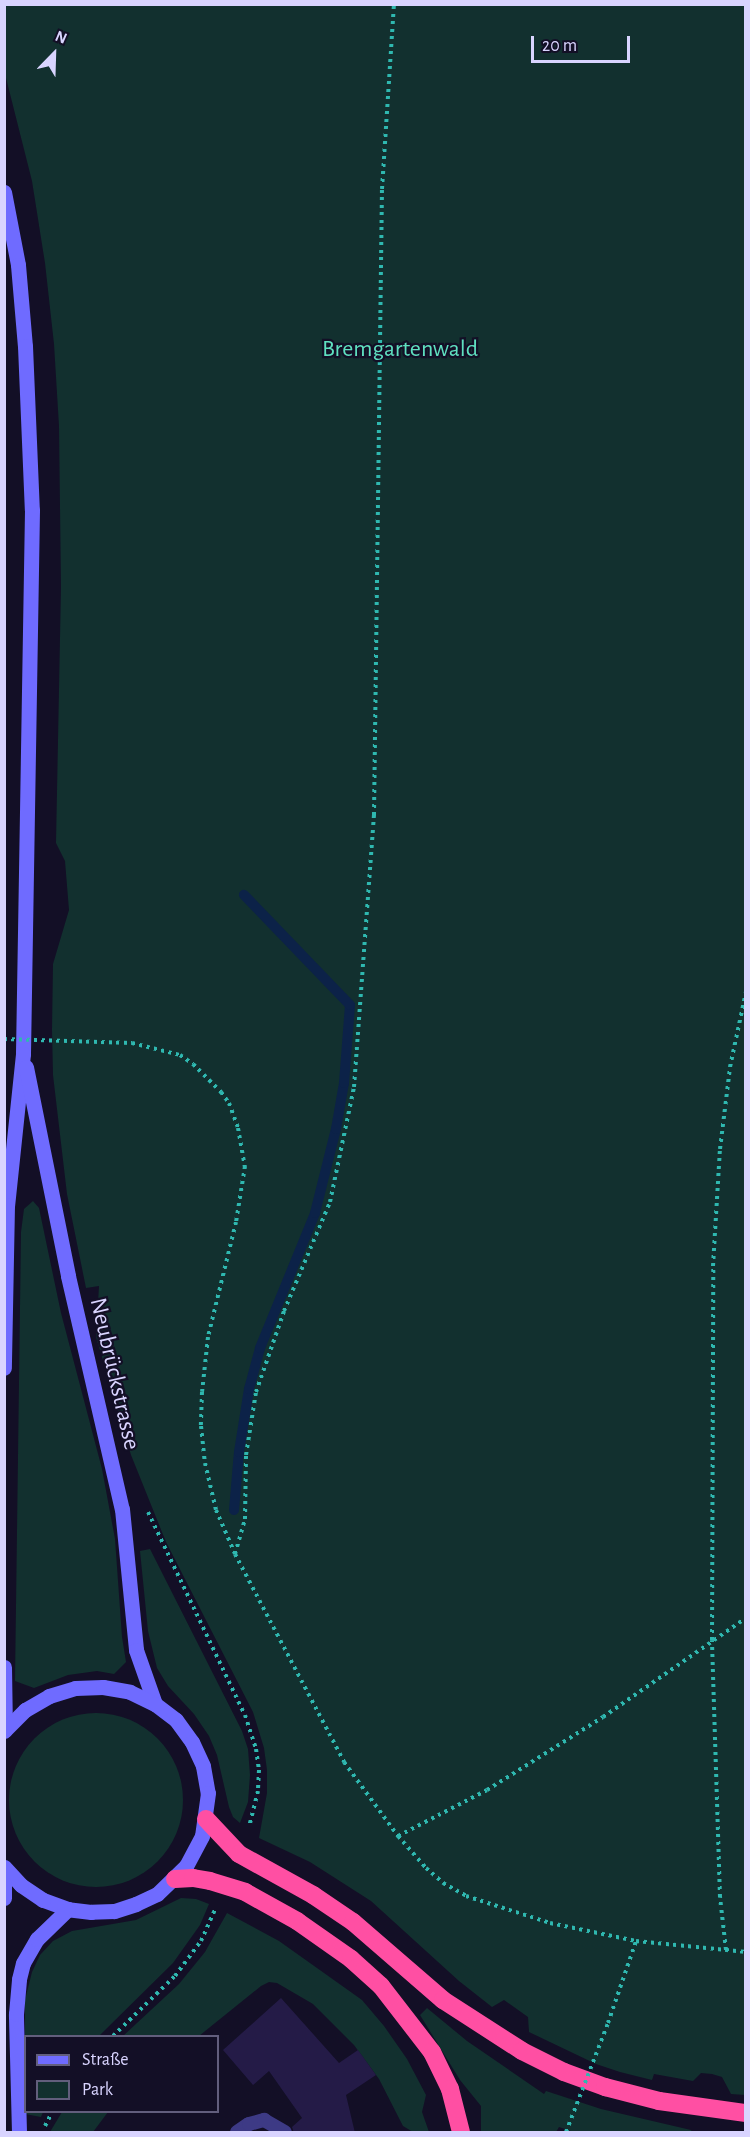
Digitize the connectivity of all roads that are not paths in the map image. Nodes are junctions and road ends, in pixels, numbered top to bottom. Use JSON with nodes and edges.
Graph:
{"nodes":[{"id":1,"x":4,"y":192,"type":"edge"},
{"id":2,"x":23,"y":1054,"type":"junction"},
{"id":3,"x":4,"y":1368,"type":"edge"},
{"id":4,"x":4,"y":1667,"type":"edge"},
{"id":5,"x":155,"y":1704,"type":"junction"},
{"id":6,"x":5,"y":1731,"type":"edge"},
{"id":7,"x":206,"y":1819,"type":"junction"},
{"id":8,"x":4,"y":1867,"type":"edge"},
{"id":9,"x":175,"y":1879,"type":"junction"},
{"id":10,"x":4,"y":1884,"type":"edge"},
{"id":11,"x":4,"y":1898,"type":"edge"},
{"id":12,"x":68,"y":1909,"type":"junction"},
{"id":13,"x":746,"y":2113,"type":"edge"},
{"id":14,"x":19,"y":2133,"type":"edge"},
{"id":15,"x":237,"y":2133,"type":"edge"},
{"id":16,"x":285,"y":2133,"type":"edge"},
{"id":17,"x":461,"y":2133,"type":"edge"}],
"edges":[{"from":1,"to":2,"type":"main road","name":"Neubrückstrasse"},
{"from":2,"to":3,"type":"main road","name":"Neubrückstrasse"},
{"from":2,"to":5,"type":"main road","name":"Neubrückstrasse"},
{"from":4,"to":6,"type":"main road"},
{"from":5,"to":6,"type":"main road"},
{"from":5,"to":7,"type":"main road"},
{"from":7,"to":9,"type":"main road"},
{"from":7,"to":13,"type":"highway"},
{"from":8,"to":12,"type":"main road"},
{"from":9,"to":12,"type":"main road"},
{"from":9,"to":17,"type":"highway"},
{"from":10,"to":11,"type":"main road"},
{"from":12,"to":14,"type":"main road"},
{"from":15,"to":16,"type":"lane"}]}
